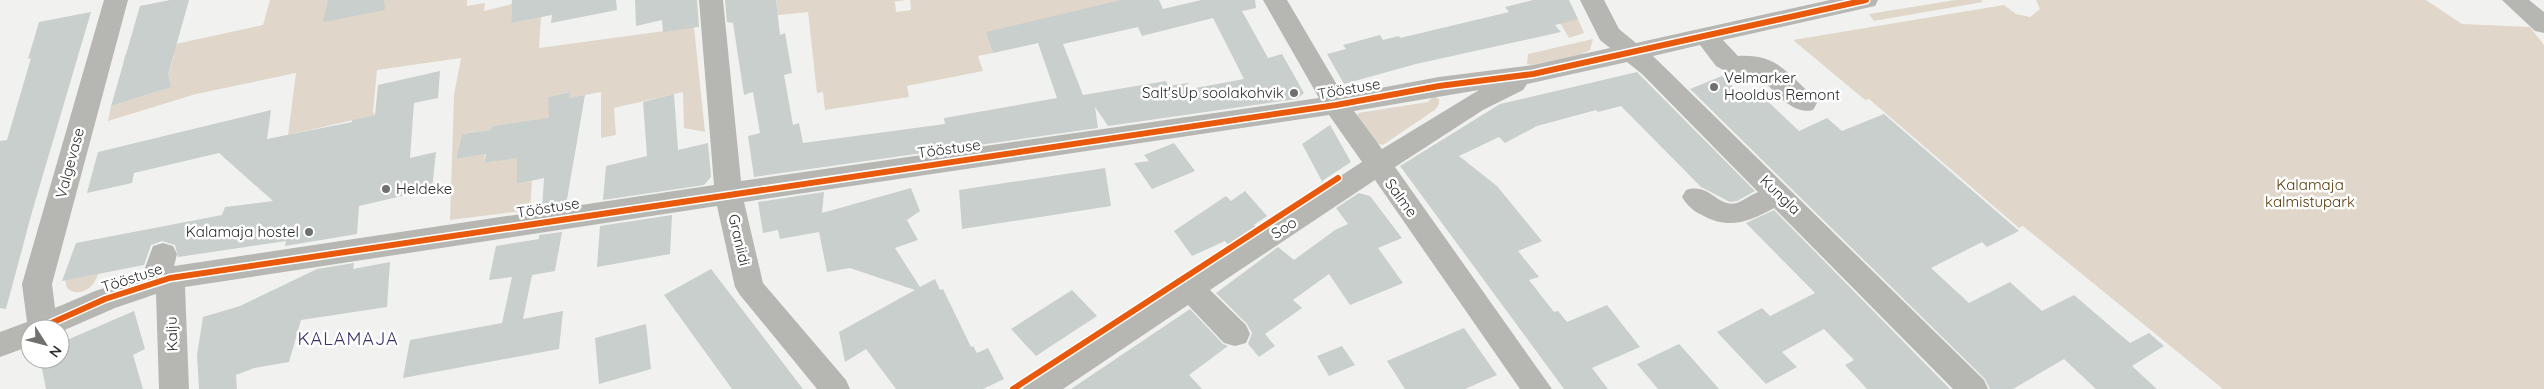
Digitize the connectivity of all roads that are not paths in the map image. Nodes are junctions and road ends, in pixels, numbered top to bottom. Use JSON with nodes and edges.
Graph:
{"nodes":[{"id":1,"x":116,"y":0,"type":"edge"},
{"id":2,"x":711,"y":0,"type":"edge"},
{"id":3,"x":1275,"y":0,"type":"edge"},
{"id":4,"x":1592,"y":0,"type":"edge"},
{"id":5,"x":1866,"y":0,"type":"edge"},
{"id":6,"x":2514,"y":0,"type":"edge"},
{"id":7,"x":2544,"y":25,"type":"edge"},
{"id":8,"x":1706,"y":35,"type":"junction"},
{"id":9,"x":1632,"y":54,"type":"junction"},
{"id":10,"x":1533,"y":74,"type":"junction"},
{"id":11,"x":1438,"y":86,"type":"junction"},
{"id":12,"x":1804,"y":103,"type":"dead end"},
{"id":13,"x":1336,"y":105,"type":"junction"},
{"id":14,"x":1439,"y":126,"type":"junction"},
{"id":15,"x":1377,"y":165,"type":"junction"},
{"id":16,"x":728,"y":194,"type":"junction"},
{"id":17,"x":1778,"y":194,"type":"junction"},
{"id":18,"x":1696,"y":197,"type":"dead end"},
{"id":19,"x":164,"y":267,"type":"junction"},
{"id":20,"x":1192,"y":289,"type":"junction"},
{"id":21,"x":37,"y":319,"type":"edge"},
{"id":22,"x":62,"y":319,"type":"edge"},
{"id":23,"x":1235,"y":334,"type":"dead end"},
{"id":24,"x":20,"y":337,"type":"edge"},
{"id":25,"x":0,"y":345,"type":"edge"},
{"id":26,"x":174,"y":389,"type":"edge"},
{"id":27,"x":835,"y":389,"type":"edge"},
{"id":28,"x":1038,"y":389,"type":"edge"},
{"id":29,"x":1538,"y":389,"type":"edge"},
{"id":30,"x":1973,"y":389,"type":"edge"}],
"edges":[{"from":1,"to":21,"type":"street","name":"Valgevase"},
{"from":2,"to":16,"type":"street","name":"Graniidi"},
{"from":3,"to":13,"type":"street","name":"Salme"},
{"from":4,"to":9,"type":"street","name":"Kungla"},
{"from":5,"to":8,"type":"street","name":"Tööstuse"},
{"from":6,"to":7,"type":"street"},
{"from":8,"to":9,"type":"street","name":"Tööstuse"},
{"from":8,"to":12,"type":"street"},
{"from":9,"to":10,"type":"street","name":"Tööstuse"},
{"from":9,"to":17,"type":"street","name":"Kungla"},
{"from":10,"to":11,"type":"street","name":"Tööstuse"},
{"from":10,"to":14,"type":"street","name":"Soo"},
{"from":11,"to":13,"type":"street","name":"Tööstuse"},
{"from":11,"to":14,"type":"street"},
{"from":13,"to":15,"type":"street","name":"Salme"},
{"from":13,"to":16,"type":"street","name":"Tööstuse"},
{"from":14,"to":15,"type":"street","name":"Soo"},
{"from":15,"to":20,"type":"street","name":"Soo"},
{"from":15,"to":29,"type":"street","name":"Salme"},
{"from":16,"to":19,"type":"street","name":"Tööstuse"},
{"from":16,"to":27,"type":"street","name":"Graniidi"},
{"from":17,"to":18,"type":"street"},
{"from":17,"to":30,"type":"street","name":"Kungla"},
{"from":19,"to":22,"type":"street","name":"Tööstuse"},
{"from":19,"to":26,"type":"street","name":"Kalju"},
{"from":20,"to":23,"type":"street"},
{"from":20,"to":28,"type":"street","name":"Soo"},
{"from":24,"to":25,"type":"street","name":"Tööstuse"}]}
